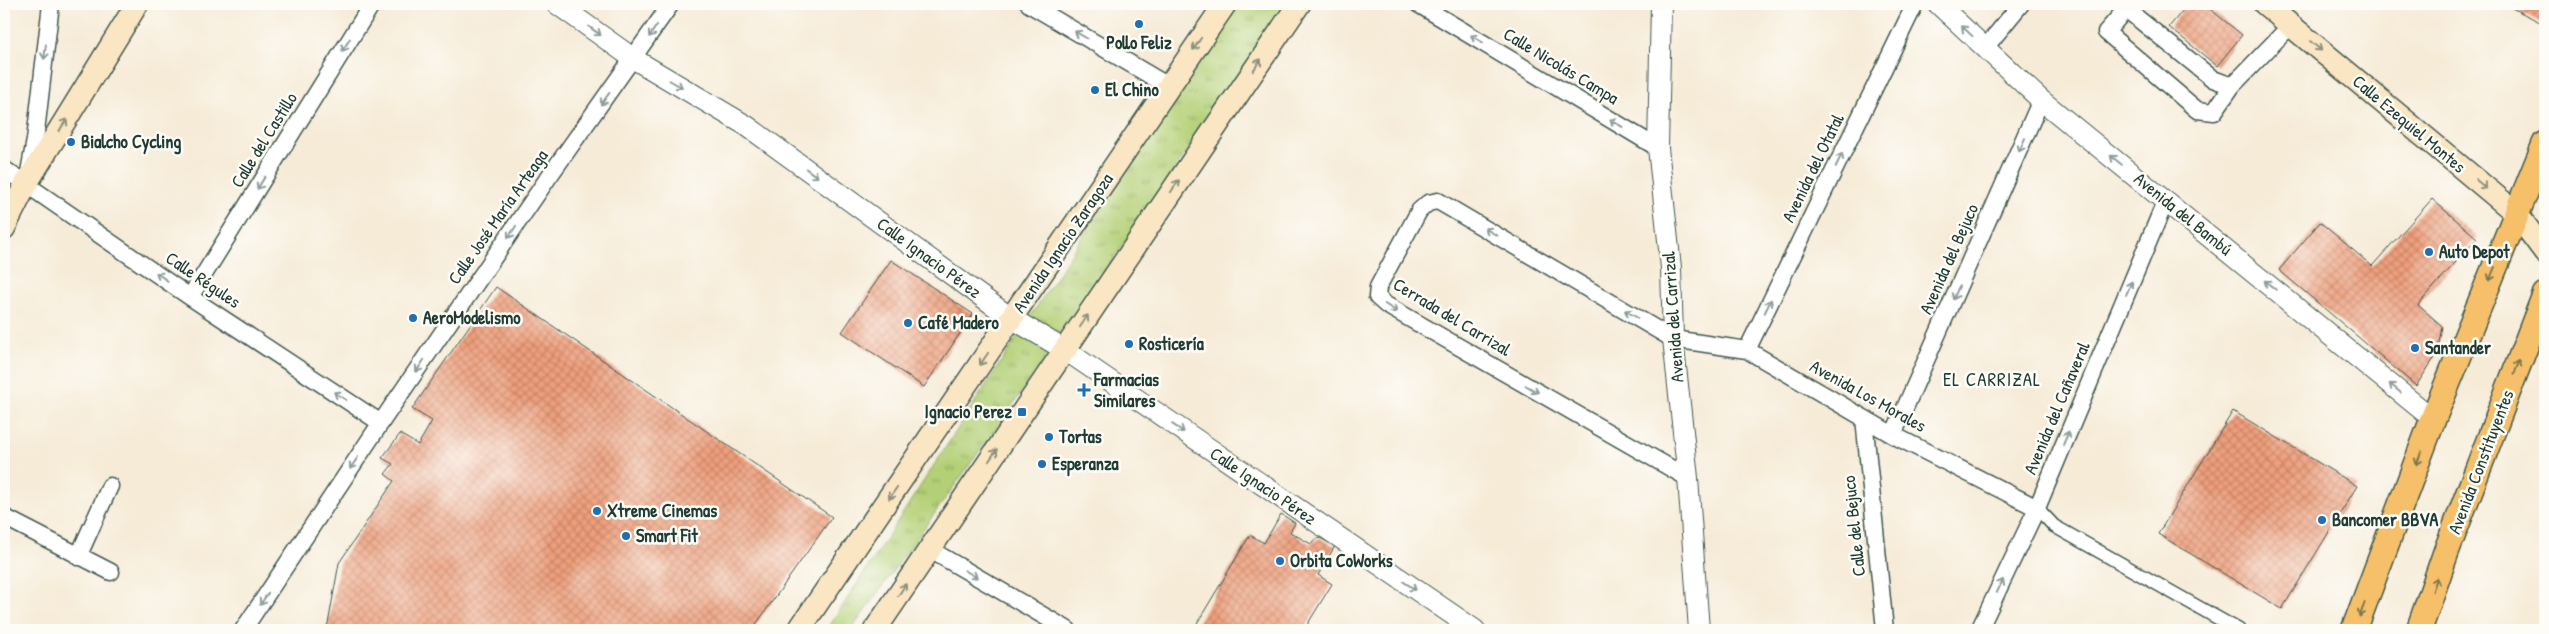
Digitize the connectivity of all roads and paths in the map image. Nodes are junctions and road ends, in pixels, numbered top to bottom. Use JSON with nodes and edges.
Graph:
{"nodes":[{"id":1,"x":51,"y":4,"type":"edge"},
{"id":2,"x":137,"y":4,"type":"edge"},
{"id":3,"x":372,"y":4,"type":"edge"},
{"id":4,"x":557,"y":4,"type":"edge"},
{"id":5,"x":671,"y":4,"type":"edge"},
{"id":6,"x":1029,"y":4,"type":"edge"},
{"id":7,"x":1225,"y":4,"type":"edge"},
{"id":8,"x":1299,"y":4,"type":"edge"},
{"id":9,"x":1418,"y":4,"type":"edge"},
{"id":10,"x":1661,"y":4,"type":"edge"},
{"id":11,"x":1915,"y":4,"type":"edge"},
{"id":12,"x":1938,"y":4,"type":"edge"},
{"id":13,"x":2021,"y":4,"type":"edge"},
{"id":14,"x":2265,"y":4,"type":"edge"},
{"id":15,"x":2291,"y":25,"type":"junction"},
{"id":16,"x":1985,"y":48,"type":"junction"},
{"id":17,"x":634,"y":59,"type":"junction"},
{"id":18,"x":1168,"y":86,"type":"junction"},
{"id":19,"x":2232,"y":86,"type":"junction"},
{"id":20,"x":2042,"y":100,"type":"junction"},
{"id":21,"x":2545,"y":144,"type":"edge"},
{"id":22,"x":1658,"y":148,"type":"junction"},
{"id":23,"x":4,"y":169,"type":"edge"},
{"id":24,"x":26,"y":184,"type":"junction"},
{"id":25,"x":2166,"y":200,"type":"junction"},
{"id":26,"x":2516,"y":213,"type":"junction"},
{"id":27,"x":4,"y":228,"type":"edge"},
{"id":28,"x":2545,"y":252,"type":"edge"},
{"id":29,"x":2545,"y":295,"type":"edge"},
{"id":30,"x":190,"y":297,"type":"junction"},
{"id":31,"x":1012,"y":318,"type":"junction"},
{"id":32,"x":1673,"y":339,"type":"junction"},
{"id":33,"x":1065,"y":350,"type":"junction"},
{"id":34,"x":1747,"y":350,"type":"junction"},
{"id":35,"x":1864,"y":418,"type":"junction"},
{"id":36,"x":2433,"y":419,"type":"junction"},
{"id":37,"x":381,"y":423,"type":"junction"},
{"id":38,"x":1893,"y":435,"type":"junction"},
{"id":39,"x":1688,"y":478,"type":"junction"},
{"id":40,"x":110,"y":486,"type":"dead end"},
{"id":41,"x":2037,"y":508,"type":"junction"},
{"id":42,"x":4,"y":517,"type":"edge"},
{"id":43,"x":930,"y":549,"type":"junction"},
{"id":44,"x":78,"y":557,"type":"junction"},
{"id":45,"x":111,"y":572,"type":"dead end"},
{"id":46,"x":243,"y":630,"type":"edge"},
{"id":47,"x":799,"y":630,"type":"edge"},
{"id":48,"x":875,"y":630,"type":"edge"},
{"id":49,"x":1068,"y":630,"type":"edge"},
{"id":50,"x":1475,"y":630,"type":"edge"},
{"id":51,"x":1699,"y":630,"type":"edge"},
{"id":52,"x":1885,"y":630,"type":"edge"},
{"id":53,"x":1980,"y":630,"type":"edge"},
{"id":54,"x":2239,"y":630,"type":"edge"},
{"id":55,"x":2354,"y":630,"type":"edge"},
{"id":56,"x":2419,"y":630,"type":"edge"}],
"edges":[{"from":1,"to":24,"type":"street","one_way":true},
{"from":24,"to":2,"type":"main road","one_way":true},
{"from":3,"to":30,"type":"street","name":"Calle del Castillo","one_way":true},
{"from":4,"to":17,"type":"street","name":"Calle Ignacio Pérez","one_way":true},
{"from":5,"to":17,"type":"street","name":"Calle José María Arteaga","one_way":true},
{"from":18,"to":6,"type":"street","one_way":true},
{"from":7,"to":18,"type":"main road","name":"Avenida Ignacio Zaragoza","one_way":true},
{"from":33,"to":8,"type":"main road","one_way":true},
{"from":22,"to":9,"type":"street","name":"Calle Nicolás Campa","one_way":true},
{"from":10,"to":22,"type":"street","name":"Avenida del Carrizal"},
{"from":34,"to":11,"type":"street","name":"Avenida del Otatal","one_way":true},
{"from":16,"to":12,"type":"street","name":"Avenida del Bambú","one_way":true},
{"from":13,"to":16,"type":"street"},
{"from":14,"to":15,"type":"main road","name":"Calle Ezequiel Montes"},
{"from":15,"to":19,"type":"street"},
{"from":15,"to":26,"type":"main road","name":"Calle Ezequiel Montes","one_way":true},
{"from":16,"to":20,"type":"street","name":"Avenida del Bambú"},
{"from":17,"to":31,"type":"street","name":"Calle Ignacio Pérez","one_way":true},
{"from":17,"to":37,"type":"street","name":"Calle José María Arteaga","one_way":true},
{"from":18,"to":31,"type":"main road","name":"Avenida Ignacio Zaragoza"},
{"from":19,"to":19,"type":"street"},
{"from":25,"to":20,"type":"street","name":"Avenida del Bambú","one_way":true},
{"from":20,"to":38,"type":"street","name":"Avenida del Bejuco","one_way":true},
{"from":21,"to":26,"type":"main road"},
{"from":22,"to":32,"type":"street","name":"Avenida del Carrizal"},
{"from":23,"to":24,"type":"street","name":"Calle Régules"},
{"from":24,"to":27,"type":"main road"},
{"from":30,"to":24,"type":"street","name":"Calle Régules","one_way":true},
{"from":36,"to":25,"type":"street","name":"Avenida del Bambú","one_way":true},
{"from":41,"to":25,"type":"street","name":"Avenida del Cañaveral","one_way":true},
{"from":26,"to":28,"type":"main road","name":"Calle Ezequiel Montes"},
{"from":26,"to":36,"type":"main road","one_way":true},
{"from":56,"to":29,"type":"main road","name":"Avenida Constituyentes","one_way":true},
{"from":37,"to":30,"type":"street","name":"Calle Régules","one_way":true},
{"from":31,"to":33,"type":"street","name":"Calle Ignacio Pérez"},
{"from":31,"to":47,"type":"main road","name":"Avenida Ignacio Zaragoza","one_way":true},
{"from":32,"to":34,"type":"street","name":"Avenida Los Morales"},
{"from":32,"to":39,"type":"street","name":"Avenida del Carrizal"},
{"from":32,"to":39,"type":"street","name":"Cerrada del Carrizal","one_way":true},
{"from":43,"to":33,"type":"main road","one_way":true},
{"from":33,"to":50,"type":"street","name":"Calle Ignacio Pérez","one_way":true},
{"from":34,"to":35,"type":"street","name":"Avenida Los Morales"},
{"from":35,"to":38,"type":"street","name":"Avenida Los Morales"},
{"from":35,"to":52,"type":"street","name":"Calle del Bejuco"},
{"from":36,"to":55,"type":"main road","one_way":true},
{"from":37,"to":46,"type":"street","name":"Calle José María Arteaga","one_way":true},
{"from":38,"to":41,"type":"street","name":"Avenida Los Morales"},
{"from":39,"to":51,"type":"street","name":"Avenida del Carrizal"},
{"from":40,"to":44,"type":"street"},
{"from":53,"to":41,"type":"street","name":"Avenida del Cañaveral","one_way":true},
{"from":41,"to":54,"type":"street"},
{"from":42,"to":44,"type":"street"},
{"from":48,"to":43,"type":"main road","one_way":true},
{"from":43,"to":49,"type":"street","one_way":true},
{"from":44,"to":45,"type":"street"}]}
